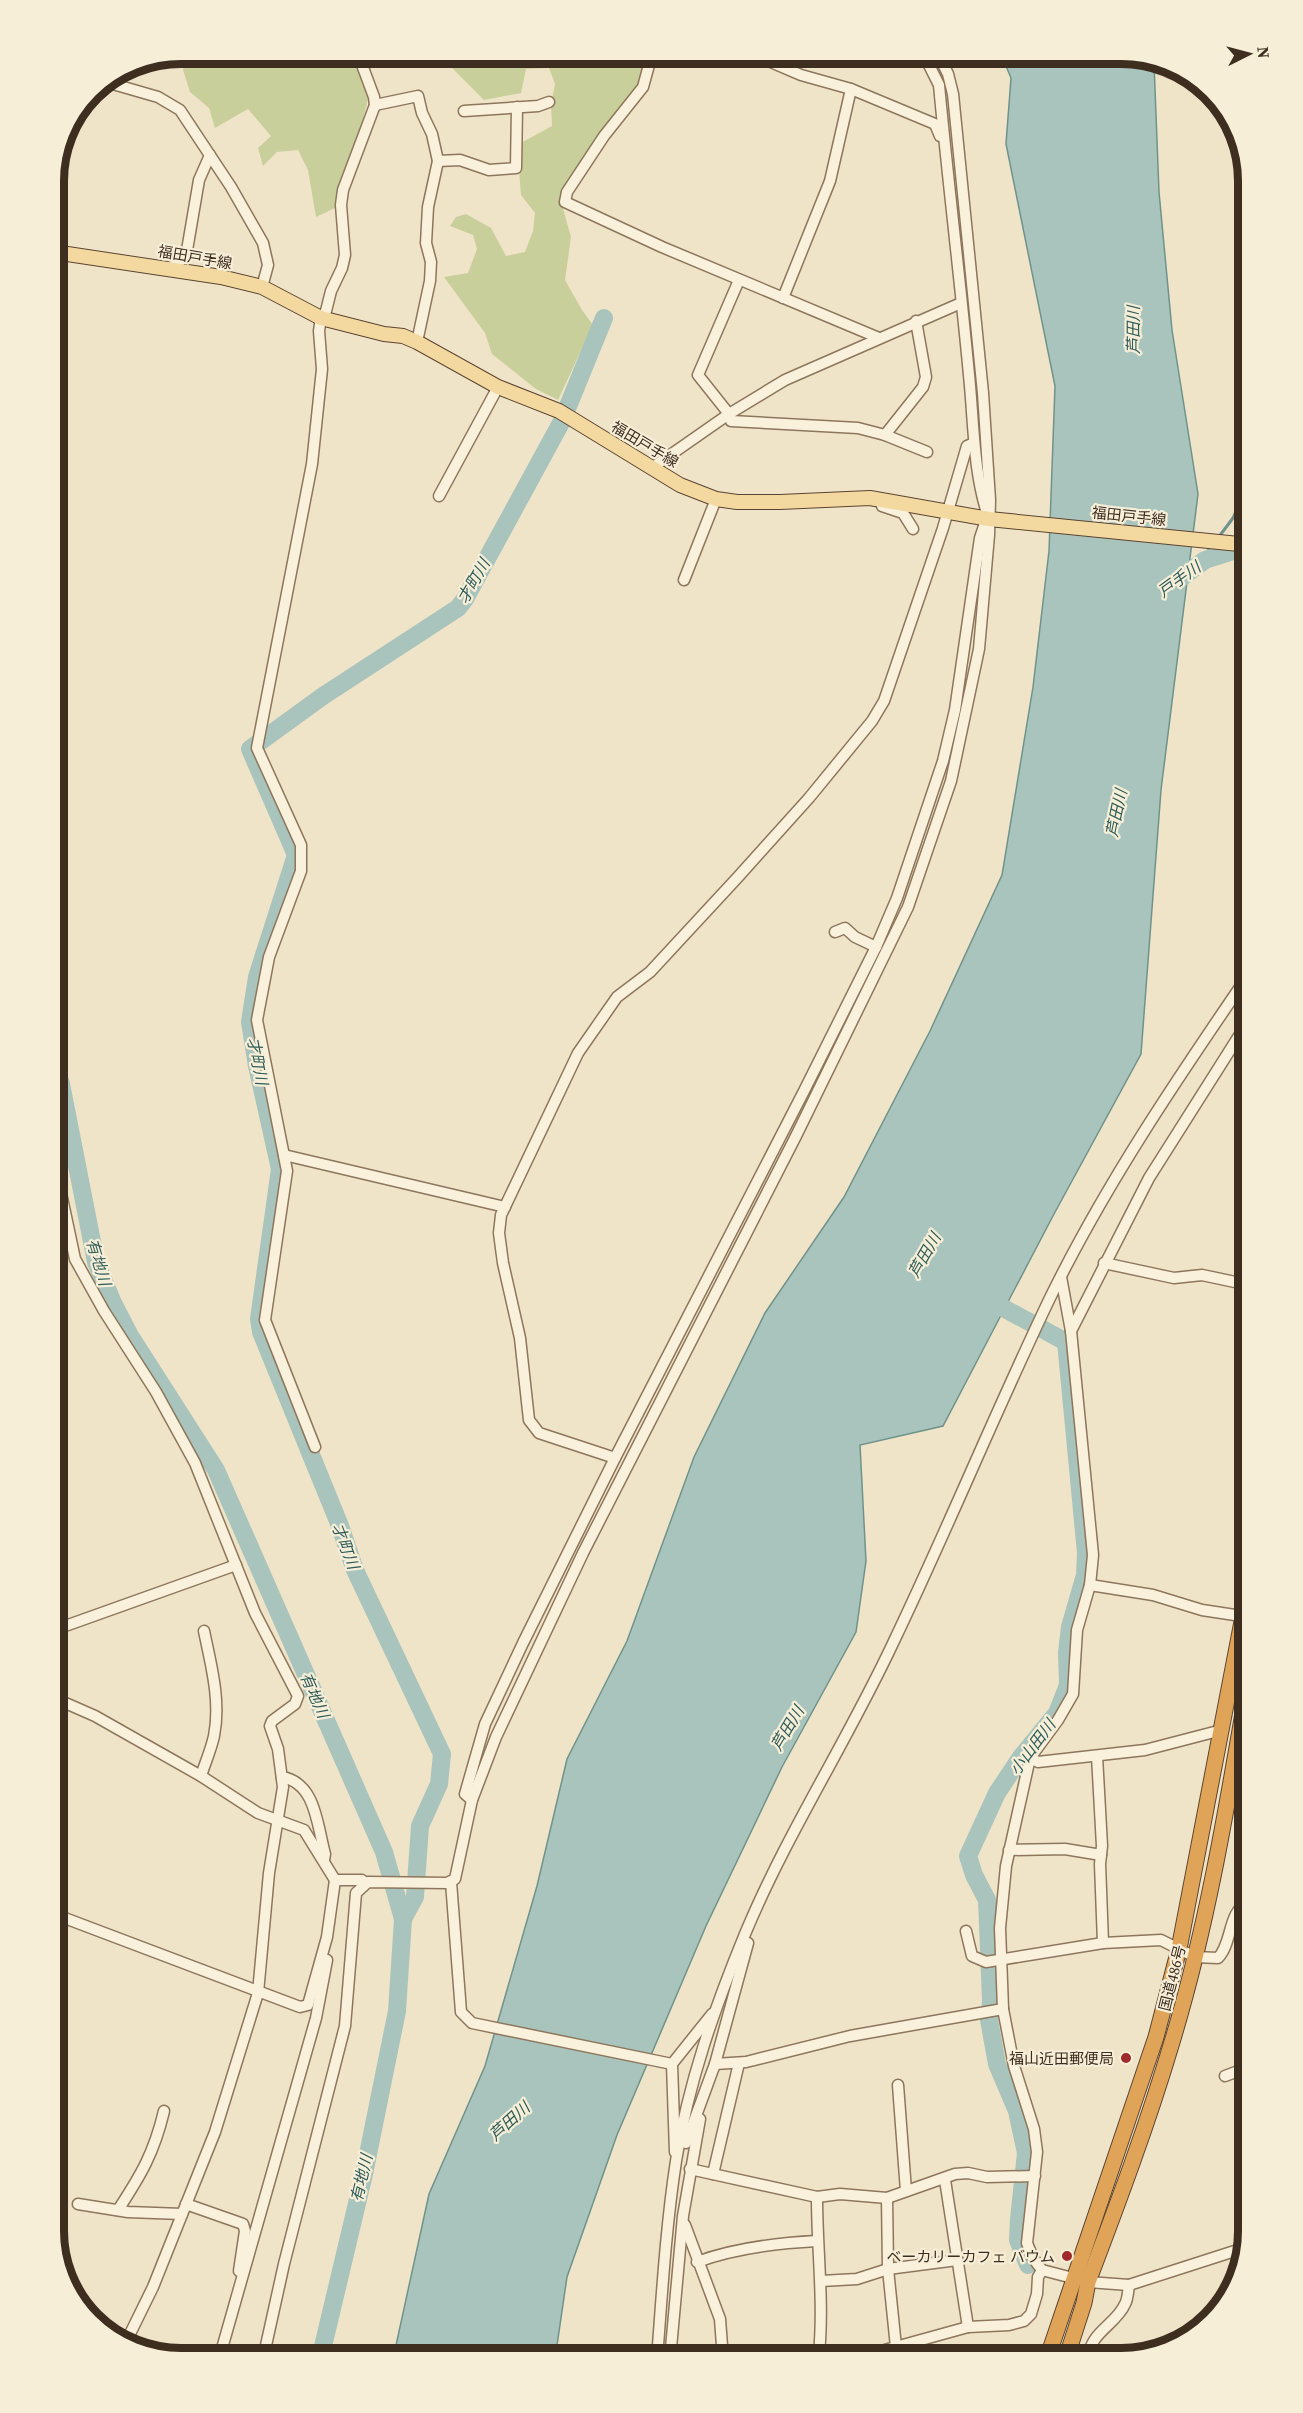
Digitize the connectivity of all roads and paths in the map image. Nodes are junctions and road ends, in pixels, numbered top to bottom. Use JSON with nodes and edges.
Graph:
{"nodes":[{"id":1,"x":362,"y":64,"type":"edge"},
{"id":2,"x":649,"y":64,"type":"edge"},
{"id":3,"x":777,"y":65,"type":"edge"},
{"id":4,"x":930,"y":65,"type":"edge"},
{"id":5,"x":943,"y":65,"type":"edge"},
{"id":6,"x":116,"y":85,"type":"edge"},
{"id":7,"x":851,"y":89,"type":"junction"},
{"id":8,"x":549,"y":102,"type":"dead end"},
{"id":9,"x":375,"y":105,"type":"junction"},
{"id":10,"x":517,"y":107,"type":"junction"},
{"id":11,"x":464,"y":111,"type":"dead end"},
{"id":12,"x":944,"y":145,"type":"junction"},
{"id":13,"x":210,"y":155,"type":"junction"},
{"id":14,"x":438,"y":161,"type":"junction"},
{"id":15,"x":65,"y":254,"type":"edge"},
{"id":16,"x":170,"y":269,"type":"junction"},
{"id":17,"x":738,"y":280,"type":"junction"},
{"id":18,"x":262,"y":287,"type":"junction"},
{"id":19,"x":783,"y":298,"type":"junction"},
{"id":20,"x":961,"y":303,"type":"junction"},
{"id":21,"x":321,"y":318,"type":"junction"},
{"id":22,"x":916,"y":321,"type":"junction"},
{"id":23,"x":879,"y":338,"type":"junction"},
{"id":24,"x":417,"y":342,"type":"junction"},
{"id":25,"x":498,"y":387,"type":"junction"},
{"id":26,"x":729,"y":414,"type":"junction"},
{"id":27,"x":885,"y":435,"type":"junction"},
{"id":28,"x":974,"y":443,"type":"junction"},
{"id":29,"x":927,"y":452,"type":"dead end"},
{"id":30,"x":653,"y":467,"type":"junction"},
{"id":31,"x":439,"y":496,"type":"dead end"},
{"id":32,"x":716,"y":499,"type":"junction"},
{"id":33,"x":881,"y":500,"type":"junction"},
{"id":34,"x":946,"y":513,"type":"junction"},
{"id":35,"x":992,"y":520,"type":"junction"},
{"id":36,"x":913,"y":529,"type":"dead end"},
{"id":37,"x":1238,"y":543,"type":"edge"},
{"id":38,"x":684,"y":580,"type":"dead end"},
{"id":39,"x":917,"y":880,"type":"junction"},
{"id":40,"x":897,"y":898,"type":"junction"},
{"id":41,"x":835,"y":932,"type":"dead end"},
{"id":42,"x":876,"y":947,"type":"junction"},
{"id":43,"x":1238,"y":990,"type":"edge"},
{"id":44,"x":1238,"y":1037,"type":"edge"},
{"id":45,"x":284,"y":1155,"type":"junction"},
{"id":46,"x":505,"y":1207,"type":"junction"},
{"id":47,"x":64,"y":1209,"type":"edge"},
{"id":48,"x":1104,"y":1263,"type":"junction"},
{"id":49,"x":1061,"y":1277,"type":"junction"},
{"id":50,"x":1238,"y":1283,"type":"edge"},
{"id":51,"x":1071,"y":1331,"type":"junction"},
{"id":52,"x":315,"y":1447,"type":"dead end"},
{"id":53,"x":615,"y":1458,"type":"junction"},
{"id":54,"x":236,"y":1565,"type":"junction"},
{"id":55,"x":1090,"y":1585,"type":"junction"},
{"id":56,"x":1238,"y":1616,"type":"edge"},
{"id":57,"x":64,"y":1626,"type":"edge"},
{"id":58,"x":204,"y":1631,"type":"dead end"},
{"id":59,"x":1238,"y":1655,"type":"edge"},
{"id":60,"x":64,"y":1703,"type":"edge"},
{"id":61,"x":1222,"y":1730,"type":"junction"},
{"id":62,"x":1238,"y":1740,"type":"edge"},
{"id":63,"x":1097,"y":1756,"type":"junction"},
{"id":64,"x":1030,"y":1758,"type":"junction"},
{"id":65,"x":201,"y":1776,"type":"junction"},
{"id":66,"x":282,"y":1778,"type":"junction"},
{"id":67,"x":472,"y":1800,"type":"junction"},
{"id":68,"x":277,"y":1820,"type":"junction"},
{"id":69,"x":1010,"y":1850,"type":"junction"},
{"id":70,"x":1101,"y":1855,"type":"junction"},
{"id":71,"x":324,"y":1863,"type":"junction"},
{"id":72,"x":335,"y":1880,"type":"junction"},
{"id":73,"x":451,"y":1881,"type":"junction"},
{"id":74,"x":367,"y":1882,"type":"junction"},
{"id":75,"x":1238,"y":1910,"type":"edge"},
{"id":76,"x":64,"y":1918,"type":"edge"},
{"id":77,"x":966,"y":1931,"type":"dead end"},
{"id":78,"x":746,"y":1932,"type":"junction"},
{"id":79,"x":327,"y":1937,"type":"junction"},
{"id":80,"x":1103,"y":1942,"type":"junction"},
{"id":81,"x":1179,"y":1949,"type":"junction"},
{"id":82,"x":1195,"y":1957,"type":"junction"},
{"id":83,"x":995,"y":1960,"type":"junction"},
{"id":84,"x":258,"y":1993,"type":"junction"},
{"id":85,"x":716,"y":2009,"type":"junction"},
{"id":86,"x":994,"y":2011,"type":"junction"},
{"id":87,"x":739,"y":2062,"type":"junction"},
{"id":88,"x":672,"y":2064,"type":"junction"},
{"id":89,"x":715,"y":2064,"type":"junction"},
{"id":90,"x":1238,"y":2071,"type":"edge"},
{"id":91,"x":1225,"y":2076,"type":"dead end"},
{"id":92,"x":898,"y":2085,"type":"dead end"},
{"id":93,"x":699,"y":2107,"type":"junction"},
{"id":94,"x":164,"y":2111,"type":"dead end"},
{"id":95,"x":678,"y":2159,"type":"junction"},
{"id":96,"x":690,"y":2169,"type":"junction"},
{"id":97,"x":713,"y":2174,"type":"junction"},
{"id":98,"x":1028,"y":2175,"type":"junction"},
{"id":99,"x":945,"y":2180,"type":"junction"},
{"id":100,"x":906,"y":2191,"type":"junction"},
{"id":101,"x":817,"y":2197,"type":"junction"},
{"id":102,"x":887,"y":2198,"type":"junction"},
{"id":103,"x":78,"y":2204,"type":"dead end"},
{"id":104,"x":184,"y":2209,"type":"junction"},
{"id":105,"x":118,"y":2210,"type":"junction"},
{"id":106,"x":683,"y":2216,"type":"junction"},
{"id":107,"x":817,"y":2241,"type":"junction"},
{"id":108,"x":1236,"y":2251,"type":"edge"},
{"id":109,"x":957,"y":2260,"type":"junction"},
{"id":110,"x":697,"y":2262,"type":"junction"},
{"id":111,"x":888,"y":2269,"type":"junction"},
{"id":112,"x":1042,"y":2270,"type":"junction"},
{"id":113,"x":1081,"y":2280,"type":"junction"},
{"id":114,"x":242,"y":2281,"type":"junction"},
{"id":115,"x":821,"y":2281,"type":"junction"},
{"id":116,"x":1129,"y":2285,"type":"junction"},
{"id":117,"x":968,"y":2327,"type":"junction"},
{"id":118,"x":129,"y":2336,"type":"edge"},
{"id":119,"x":896,"y":2347,"type":"joint"},
{"id":120,"x":222,"y":2348,"type":"edge"},
{"id":121,"x":265,"y":2348,"type":"edge"},
{"id":122,"x":658,"y":2348,"type":"edge"},
{"id":123,"x":671,"y":2348,"type":"edge"},
{"id":124,"x":722,"y":2348,"type":"edge"},
{"id":125,"x":820,"y":2348,"type":"edge"},
{"id":126,"x":1052,"y":2348,"type":"edge"},
{"id":127,"x":1070,"y":2348,"type":"edge"},
{"id":128,"x":1090,"y":2348,"type":"edge"}],
"edges":[{"from":1,"to":9,"type":"street"},
{"from":2,"to":17,"type":"street"},
{"from":3,"to":7,"type":"street"},
{"from":4,"to":12,"type":"street"},
{"from":5,"to":35,"type":"street"},
{"from":6,"to":13,"type":"street"},
{"from":7,"to":12,"type":"street"},
{"from":7,"to":19,"type":"street"},
{"from":8,"to":10,"type":"street"},
{"from":9,"to":14,"type":"street"},
{"from":9,"to":21,"type":"street"},
{"from":10,"to":11,"type":"street"},
{"from":10,"to":14,"type":"street"},
{"from":12,"to":20,"type":"street"},
{"from":13,"to":16,"type":"street"},
{"from":13,"to":18,"type":"street"},
{"from":14,"to":24,"type":"street"},
{"from":15,"to":16,"type":"main road","name":"福田戸手線"},
{"from":16,"to":18,"type":"main road","name":"福田戸手線"},
{"from":17,"to":19,"type":"street"},
{"from":17,"to":26,"type":"street"},
{"from":18,"to":21,"type":"main road","name":"福田戸手線"},
{"from":19,"to":23,"type":"street"},
{"from":20,"to":22,"type":"street"},
{"from":20,"to":28,"type":"street"},
{"from":21,"to":24,"type":"main road","name":"福田戸手線"},
{"from":21,"to":45,"type":"street"},
{"from":22,"to":23,"type":"street"},
{"from":22,"to":27,"type":"street"},
{"from":23,"to":26,"type":"street"},
{"from":24,"to":25,"type":"main road","name":"福田戸手線"},
{"from":25,"to":30,"type":"main road","name":"福田戸手線"},
{"from":25,"to":31,"type":"street"},
{"from":26,"to":27,"type":"street"},
{"from":26,"to":30,"type":"street"},
{"from":27,"to":29,"type":"street"},
{"from":28,"to":34,"type":"street"},
{"from":28,"to":35,"type":"street"},
{"from":30,"to":32,"type":"main road","name":"福田戸手線"},
{"from":32,"to":33,"type":"main road","name":"福田戸手線"},
{"from":32,"to":38,"type":"street"},
{"from":33,"to":34,"type":"main road","name":"福田戸手線"},
{"from":33,"to":36,"type":"street"},
{"from":34,"to":35,"type":"main road","name":"福田戸手線"},
{"from":34,"to":46,"type":"street"},
{"from":35,"to":37,"type":"main road","name":"福田戸手線"},
{"from":35,"to":39,"type":"street"},
{"from":35,"to":40,"type":"street"},
{"from":39,"to":40,"type":"street"},
{"from":39,"to":67,"type":"street"},
{"from":40,"to":42,"type":"street"},
{"from":41,"to":42,"type":"street"},
{"from":42,"to":53,"type":"street"},
{"from":43,"to":49,"type":"street"},
{"from":44,"to":48,"type":"street"},
{"from":45,"to":46,"type":"street"},
{"from":45,"to":52,"type":"street"},
{"from":46,"to":53,"type":"street"},
{"from":47,"to":54,"type":"street"},
{"from":48,"to":50,"type":"street"},
{"from":48,"to":51,"type":"street"},
{"from":49,"to":51,"type":"street"},
{"from":49,"to":78,"type":"street"},
{"from":51,"to":55,"type":"street"},
{"from":53,"to":67,"type":"street"},
{"from":54,"to":57,"type":"street"},
{"from":54,"to":66,"type":"street"},
{"from":55,"to":56,"type":"street"},
{"from":55,"to":64,"type":"street"},
{"from":58,"to":65,"type":"street"},
{"from":59,"to":61,"type":"highway","name":"国道486号"},
{"from":60,"to":65,"type":"street"},
{"from":61,"to":63,"type":"street"},
{"from":61,"to":81,"type":"highway","name":"国道486号"},
{"from":62,"to":82,"type":"highway","name":"国道486号"},
{"from":63,"to":64,"type":"street"},
{"from":63,"to":70,"type":"street"},
{"from":64,"to":69,"type":"street"},
{"from":65,"to":68,"type":"street"},
{"from":66,"to":68,"type":"street"},
{"from":66,"to":71,"type":"street"},
{"from":67,"to":73,"type":"street"},
{"from":68,"to":71,"type":"street"},
{"from":68,"to":84,"type":"street"},
{"from":69,"to":70,"type":"street"},
{"from":69,"to":83,"type":"street"},
{"from":70,"to":80,"type":"street"},
{"from":71,"to":72,"type":"street"},
{"from":72,"to":74,"type":"street"},
{"from":72,"to":79,"type":"street"},
{"from":73,"to":74,"type":"street"},
{"from":73,"to":88,"type":"street"},
{"from":74,"to":121,"type":"street"},
{"from":75,"to":82,"type":"street"},
{"from":76,"to":84,"type":"street"},
{"from":77,"to":83,"type":"street"},
{"from":78,"to":85,"type":"street"},
{"from":78,"to":89,"type":"street"},
{"from":79,"to":84,"type":"street"},
{"from":79,"to":114,"type":"street"},
{"from":80,"to":81,"type":"street"},
{"from":80,"to":83,"type":"street"},
{"from":81,"to":82,"type":"street"},
{"from":81,"to":113,"type":"highway","name":"国道486号"},
{"from":82,"to":113,"type":"highway","name":"国道486号"},
{"from":83,"to":86,"type":"street"},
{"from":84,"to":104,"type":"street"},
{"from":85,"to":88,"type":"street"},
{"from":85,"to":95,"type":"street"},
{"from":86,"to":87,"type":"street"},
{"from":86,"to":98,"type":"street"},
{"from":87,"to":89,"type":"street"},
{"from":87,"to":97,"type":"street"},
{"from":88,"to":95,"type":"street"},
{"from":89,"to":93,"type":"street"},
{"from":90,"to":91,"type":"street"},
{"from":92,"to":100,"type":"street"},
{"from":93,"to":95,"type":"street"},
{"from":93,"to":96,"type":"street"},
{"from":94,"to":105,"type":"street"},
{"from":95,"to":106,"type":"street"},
{"from":95,"to":122,"type":"street"},
{"from":96,"to":97,"type":"street"},
{"from":96,"to":106,"type":"street"},
{"from":97,"to":101,"type":"street"},
{"from":98,"to":99,"type":"street"},
{"from":98,"to":112,"type":"street"},
{"from":99,"to":100,"type":"street"},
{"from":99,"to":109,"type":"street"},
{"from":100,"to":102,"type":"street"},
{"from":101,"to":102,"type":"street"},
{"from":101,"to":107,"type":"street"},
{"from":102,"to":111,"type":"street"},
{"from":103,"to":105,"type":"street"},
{"from":104,"to":105,"type":"street"},
{"from":104,"to":114,"type":"street"},
{"from":104,"to":118,"type":"street"},
{"from":106,"to":110,"type":"street"},
{"from":106,"to":123,"type":"street"},
{"from":107,"to":110,"type":"street"},
{"from":107,"to":115,"type":"street"},
{"from":108,"to":116,"type":"street"},
{"from":109,"to":111,"type":"street"},
{"from":109,"to":117,"type":"street"},
{"from":110,"to":124,"type":"street"},
{"from":111,"to":115,"type":"street"},
{"from":111,"to":119,"type":"street"},
{"from":112,"to":113,"type":"street"},
{"from":112,"to":117,"type":"street"},
{"from":113,"to":116,"type":"street"},
{"from":113,"to":126,"type":"highway","name":"国道486号"},
{"from":113,"to":127,"type":"highway","name":"国道486号"},
{"from":114,"to":120,"type":"street"},
{"from":115,"to":125,"type":"street"},
{"from":116,"to":128,"type":"street"},
{"from":117,"to":119,"type":"street"}]}
